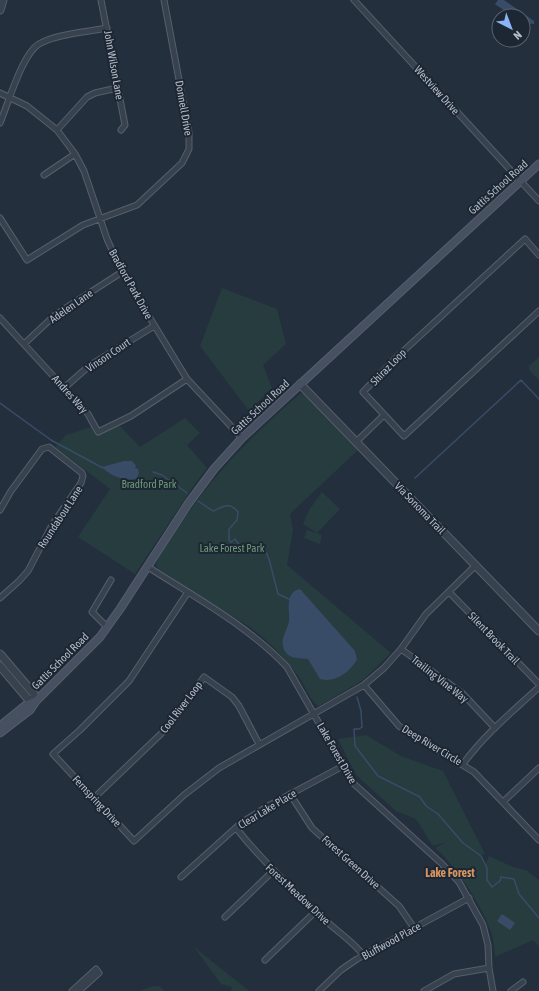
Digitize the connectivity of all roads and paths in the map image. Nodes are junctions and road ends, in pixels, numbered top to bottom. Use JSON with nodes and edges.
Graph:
{"nodes":[{"id":1,"x":3,"y":0,"type":"edge"},
{"id":2,"x":101,"y":0,"type":"edge"},
{"id":3,"x":164,"y":0,"type":"edge"},
{"id":4,"x":354,"y":0,"type":"edge"},
{"id":5,"x":0,"y":10,"type":"edge"},
{"id":6,"x":107,"y":28,"type":"junction"},
{"id":7,"x":117,"y":88,"type":"junction"},
{"id":8,"x":0,"y":93,"type":"edge"},
{"id":9,"x":11,"y":97,"type":"junction"},
{"id":10,"x":0,"y":123,"type":"edge"},
{"id":11,"x":57,"y":130,"type":"junction"},
{"id":12,"x":121,"y":130,"type":"dead end"},
{"id":13,"x":75,"y":154,"type":"junction"},
{"id":14,"x":539,"y":164,"type":"edge"},
{"id":15,"x":44,"y":175,"type":"dead end"},
{"id":16,"x":520,"y":180,"type":"junction"},
{"id":17,"x":539,"y":201,"type":"edge"},
{"id":18,"x":0,"y":218,"type":"edge"},
{"id":19,"x":100,"y":219,"type":"junction"},
{"id":20,"x":539,"y":254,"type":"edge"},
{"id":21,"x":122,"y":272,"type":"junction"},
{"id":22,"x":539,"y":312,"type":"edge"},
{"id":23,"x":0,"y":318,"type":"edge"},
{"id":24,"x":154,"y":326,"type":"junction"},
{"id":25,"x":24,"y":344,"type":"junction"},
{"id":26,"x":187,"y":379,"type":"junction"},
{"id":27,"x":300,"y":384,"type":"junction"},
{"id":28,"x":64,"y":388,"type":"junction"},
{"id":29,"x":384,"y":415,"type":"junction"},
{"id":30,"x":242,"y":438,"type":"junction"},
{"id":31,"x":356,"y":442,"type":"junction"},
{"id":32,"x":0,"y":510,"type":"edge"},
{"id":33,"x":476,"y":566,"type":"junction"},
{"id":34,"x":148,"y":567,"type":"junction"},
{"id":35,"x":111,"y":580,"type":"dead end"},
{"id":36,"x":188,"y":592,"type":"junction"},
{"id":37,"x":449,"y":592,"type":"junction"},
{"id":38,"x":0,"y":598,"type":"edge"},
{"id":39,"x":107,"y":627,"type":"junction"},
{"id":40,"x":539,"y":631,"type":"edge"},
{"id":41,"x":401,"y":649,"type":"junction"},
{"id":42,"x":0,"y":654,"type":"edge"},
{"id":43,"x":0,"y":666,"type":"edge"},
{"id":44,"x":539,"y":684,"type":"edge"},
{"id":45,"x":364,"y":685,"type":"junction"},
{"id":46,"x":539,"y":687,"type":"edge"},
{"id":47,"x":36,"y":701,"type":"junction"},
{"id":48,"x":314,"y":714,"type":"junction"},
{"id":49,"x":0,"y":726,"type":"edge"},
{"id":50,"x":495,"y":728,"type":"junction"},
{"id":51,"x":0,"y":733,"type":"edge"},
{"id":52,"x":259,"y":744,"type":"junction"},
{"id":53,"x":463,"y":764,"type":"junction"},
{"id":54,"x":342,"y":766,"type":"junction"},
{"id":55,"x":539,"y":768,"type":"edge"},
{"id":56,"x":290,"y":794,"type":"junction"},
{"id":57,"x":95,"y":797,"type":"junction"},
{"id":58,"x":503,"y":802,"type":"junction"},
{"id":59,"x":236,"y":828,"type":"junction"},
{"id":60,"x":539,"y":840,"type":"edge"},
{"id":61,"x":273,"y":871,"type":"junction"},
{"id":62,"x":181,"y":877,"type":"dead end"},
{"id":63,"x":469,"y":898,"type":"junction"},
{"id":64,"x":316,"y":911,"type":"junction"},
{"id":65,"x":225,"y":917,"type":"dead end"},
{"id":66,"x":414,"y":928,"type":"junction"},
{"id":67,"x":364,"y":956,"type":"junction"},
{"id":68,"x":265,"y":960,"type":"dead end"},
{"id":69,"x":489,"y":968,"type":"junction"},
{"id":70,"x":523,"y":982,"type":"dead end"},
{"id":71,"x":72,"y":991,"type":"edge"},
{"id":72,"x":79,"y":991,"type":"edge"},
{"id":73,"x":319,"y":991,"type":"edge"},
{"id":74,"x":424,"y":991,"type":"edge"},
{"id":75,"x":493,"y":991,"type":"edge"},
{"id":76,"x":511,"y":991,"type":"edge"}],
"edges":[{"from":1,"to":5,"type":"street"},
{"from":2,"to":6,"type":"street","name":"John Wilson Lane"},
{"from":3,"to":19,"type":"street","name":"Donnell Drive"},
{"from":4,"to":16,"type":"street","name":"Westview Drive"},
{"from":6,"to":7,"type":"street","name":"John Wilson Lane"},
{"from":6,"to":9,"type":"street"},
{"from":7,"to":11,"type":"street"},
{"from":7,"to":12,"type":"street","name":"John Wilson Lane"},
{"from":8,"to":9,"type":"street","name":"Bradford Park Drive"},
{"from":9,"to":10,"type":"street"},
{"from":9,"to":11,"type":"street","name":"Bradford Park Drive"},
{"from":11,"to":13,"type":"street","name":"Bradford Park Drive"},
{"from":13,"to":15,"type":"street"},
{"from":13,"to":19,"type":"street","name":"Bradford Park Drive"},
{"from":14,"to":16,"type":"main road","name":"Gattis School Road"},
{"from":16,"to":17,"type":"street","name":"Westview Drive"},
{"from":16,"to":27,"type":"main road","name":"Gattis School Road"},
{"from":18,"to":19,"type":"street","name":"Donnell Drive"},
{"from":19,"to":21,"type":"street","name":"Bradford Park Drive"},
{"from":20,"to":29,"type":"street","name":"Shiraz Loop"},
{"from":21,"to":24,"type":"street","name":"Bradford Park Drive"},
{"from":21,"to":25,"type":"street","name":"Adelen Lane"},
{"from":22,"to":29,"type":"street","name":"Shiraz Loop"},
{"from":23,"to":25,"type":"street","name":"Andres Way"},
{"from":24,"to":26,"type":"street","name":"Bradford Park Drive"},
{"from":24,"to":28,"type":"street","name":"Vinson Court"},
{"from":25,"to":28,"type":"street","name":"Andres Way"},
{"from":26,"to":28,"type":"street","name":"Andres Way"},
{"from":26,"to":30,"type":"street","name":"Bradford Park Drive"},
{"from":27,"to":30,"type":"main road","name":"Gattis School Road"},
{"from":27,"to":31,"type":"street","name":"Via Sonoma Trail"},
{"from":29,"to":31,"type":"street"},
{"from":30,"to":34,"type":"main road","name":"Gattis School Road"},
{"from":31,"to":33,"type":"street","name":"Via Sonoma Trail"},
{"from":32,"to":38,"type":"street","name":"Roundabout Lane"},
{"from":33,"to":37,"type":"street","name":"Fernspring Drive"},
{"from":33,"to":40,"type":"street","name":"Via Sonoma Trail"},
{"from":34,"to":36,"type":"street","name":"Lake Forest Drive"},
{"from":34,"to":39,"type":"main road","name":"Gattis School Road"},
{"from":35,"to":39,"type":"street"},
{"from":36,"to":48,"type":"street","name":"Lake Forest Drive"},
{"from":36,"to":57,"type":"street","name":"Fernspring Drive"},
{"from":37,"to":41,"type":"street","name":"Fernspring Drive"},
{"from":37,"to":44,"type":"street","name":"Silent Brook Trail"},
{"from":39,"to":47,"type":"main road","name":"Gattis School Road"},
{"from":41,"to":45,"type":"street","name":"Fernspring Drive"},
{"from":41,"to":50,"type":"street","name":"Trailing Vine Way"},
{"from":42,"to":47,"type":"street"},
{"from":43,"to":47,"type":"street"},
{"from":45,"to":48,"type":"street","name":"Fernspring Drive"},
{"from":45,"to":53,"type":"street","name":"Deep River Circle"},
{"from":46,"to":50,"type":"street"},
{"from":47,"to":49,"type":"main road","name":"Gattis School Road"},
{"from":47,"to":51,"type":"main road","name":"Gattis School Road"},
{"from":48,"to":52,"type":"street","name":"Fernspring Drive"},
{"from":48,"to":54,"type":"street","name":"Lake Forest Drive"},
{"from":50,"to":53,"type":"street"},
{"from":52,"to":57,"type":"street","name":"Fernspring Drive"},
{"from":52,"to":57,"type":"street","name":"Cool River Loop"},
{"from":53,"to":58,"type":"street","name":"Deep River Circle"},
{"from":54,"to":56,"type":"street","name":"Clear Lake Place"},
{"from":54,"to":63,"type":"street","name":"Lake Forest Drive"},
{"from":55,"to":58,"type":"street"},
{"from":56,"to":59,"type":"street","name":"Clear Lake Place"},
{"from":56,"to":66,"type":"street","name":"Forest Green Drive"},
{"from":58,"to":60,"type":"street","name":"Deep River Circle"},
{"from":59,"to":61,"type":"street","name":"Forest Meadow Drive"},
{"from":59,"to":62,"type":"street","name":"Clear Lake Place"},
{"from":61,"to":64,"type":"street","name":"Forest Meadow Drive"},
{"from":61,"to":65,"type":"street"},
{"from":63,"to":66,"type":"street","name":"Bluffwood Place"},
{"from":63,"to":69,"type":"street","name":"Lake Forest Drive"},
{"from":64,"to":67,"type":"street","name":"Forest Meadow Drive"},
{"from":64,"to":68,"type":"street"},
{"from":66,"to":67,"type":"street","name":"Bluffwood Place"},
{"from":67,"to":73,"type":"street","name":"Bluffwood Place"},
{"from":69,"to":74,"type":"street"},
{"from":69,"to":75,"type":"street","name":"Lake Forest Drive"},
{"from":70,"to":76,"type":"street"},
{"from":71,"to":72,"type":"street"}]}
